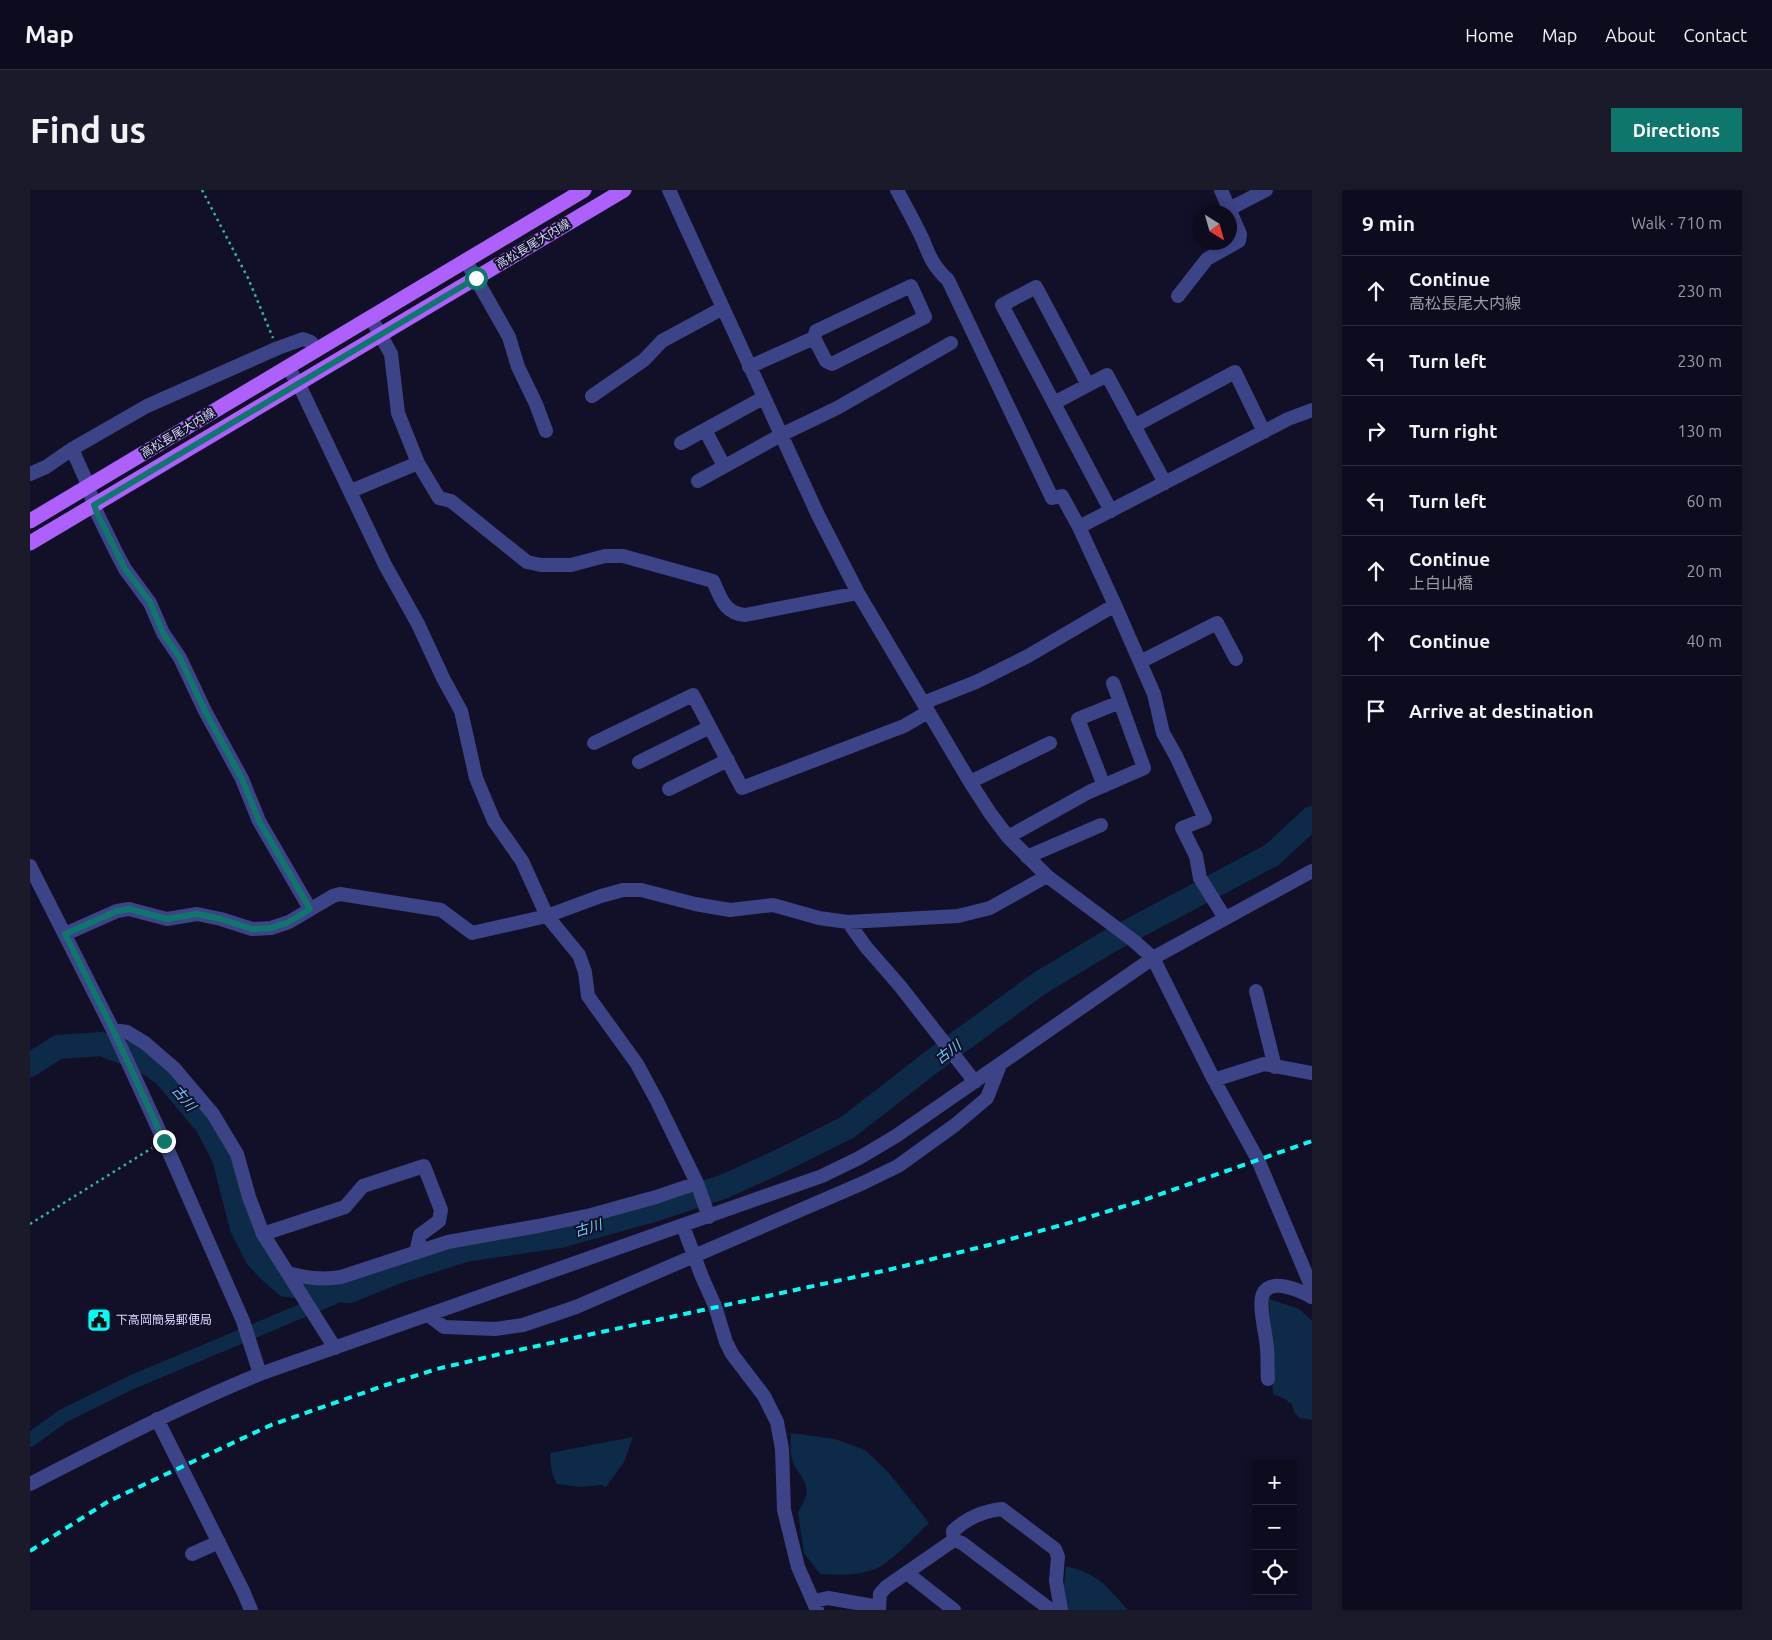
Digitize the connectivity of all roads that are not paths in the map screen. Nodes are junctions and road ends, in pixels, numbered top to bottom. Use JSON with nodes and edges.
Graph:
{"nodes":[{"id":1,"x":584,"y":190,"type":"edge"},
{"id":2,"x":624,"y":190,"type":"edge"},
{"id":3,"x":670,"y":190,"type":"edge"},
{"id":4,"x":897,"y":190,"type":"edge"},
{"id":5,"x":1222,"y":190,"type":"edge"},
{"id":6,"x":1266,"y":190,"type":"edge"},
{"id":7,"x":1228,"y":205,"type":"edge"},
{"id":8,"x":1237,"y":205,"type":"edge"},
{"id":9,"x":1237,"y":227,"type":"edge"},
{"id":10,"x":1237,"y":242,"type":"edge"},
{"id":11,"x":1223,"y":250,"type":"edge"},
{"id":12,"x":466,"y":261,"type":"junction"},
{"id":13,"x":476,"y":278,"type":"junction"},
{"id":14,"x":1178,"y":296,"type":"dead end"},
{"id":15,"x":723,"y":308,"type":"junction"},
{"id":16,"x":371,"y":318,"type":"junction"},
{"id":17,"x":381,"y":334,"type":"junction"},
{"id":18,"x":814,"y":338,"type":"junction"},
{"id":19,"x":951,"y":343,"type":"dead end"},
{"id":20,"x":316,"y":350,"type":"junction"},
{"id":21,"x":288,"y":367,"type":"junction"},
{"id":22,"x":749,"y":368,"type":"junction"},
{"id":23,"x":298,"y":384,"type":"junction"},
{"id":24,"x":1088,"y":385,"type":"junction"},
{"id":25,"x":592,"y":396,"type":"dead end"},
{"id":26,"x":763,"y":398,"type":"junction"},
{"id":27,"x":1054,"y":403,"type":"junction"},
{"id":28,"x":1312,"y":410,"type":"edge"},
{"id":29,"x":1134,"y":426,"type":"junction"},
{"id":30,"x":705,"y":430,"type":"junction"},
{"id":31,"x":546,"y":431,"type":"dead end"},
{"id":32,"x":1264,"y":432,"type":"junction"},
{"id":33,"x":781,"y":435,"type":"junction"},
{"id":34,"x":681,"y":443,"type":"dead end"},
{"id":35,"x":72,"y":449,"type":"junction"},
{"id":36,"x":418,"y":463,"type":"junction"},
{"id":37,"x":724,"y":466,"type":"junction"},
{"id":38,"x":30,"y":474,"type":"edge"},
{"id":39,"x":698,"y":481,"type":"dead end"},
{"id":40,"x":1165,"y":483,"type":"junction"},
{"id":41,"x":88,"y":486,"type":"junction"},
{"id":42,"x":351,"y":491,"type":"junction"},
{"id":43,"x":94,"y":505,"type":"junction"},
{"id":44,"x":1111,"y":511,"type":"junction"},
{"id":45,"x":30,"y":521,"type":"edge"},
{"id":46,"x":1079,"y":528,"type":"junction"},
{"id":47,"x":30,"y":542,"type":"edge"},
{"id":48,"x":858,"y":593,"type":"junction"},
{"id":49,"x":1115,"y":605,"type":"junction"},
{"id":50,"x":1236,"y":659,"type":"dead end"},
{"id":51,"x":1140,"y":662,"type":"junction"},
{"id":52,"x":1113,"y":683,"type":"dead end"},
{"id":53,"x":1120,"y":702,"type":"junction"},
{"id":54,"x":926,"y":707,"type":"junction"},
{"id":55,"x":710,"y":727,"type":"junction"},
{"id":56,"x":594,"y":743,"type":"dead end"},
{"id":57,"x":1050,"y":744,"type":"dead end"},
{"id":58,"x":728,"y":760,"type":"junction"},
{"id":59,"x":639,"y":762,"type":"dead end"},
{"id":60,"x":970,"y":782,"type":"junction"},
{"id":61,"x":1104,"y":786,"type":"junction"},
{"id":62,"x":669,"y":789,"type":"dead end"},
{"id":63,"x":1101,"y":825,"type":"dead end"},
{"id":64,"x":1008,"y":837,"type":"junction"},
{"id":65,"x":1027,"y":857,"type":"junction"},
{"id":66,"x":30,"y":866,"type":"edge"},
{"id":67,"x":1312,"y":871,"type":"edge"},
{"id":68,"x":1047,"y":876,"type":"junction"},
{"id":69,"x":310,"y":909,"type":"junction"},
{"id":70,"x":546,"y":916,"type":"junction"},
{"id":71,"x":1225,"y":918,"type":"junction"},
{"id":72,"x":848,"y":922,"type":"junction"},
{"id":73,"x":65,"y":934,"type":"junction"},
{"id":74,"x":1153,"y":958,"type":"junction"},
{"id":75,"x":1256,"y":991,"type":"dead end"},
{"id":76,"x":114,"y":1034,"type":"junction"},
{"id":77,"x":1000,"y":1065,"type":"junction"},
{"id":78,"x":1275,"y":1067,"type":"junction"},
{"id":79,"x":1312,"y":1074,"type":"edge"},
{"id":80,"x":1214,"y":1080,"type":"junction"},
{"id":81,"x":975,"y":1082,"type":"junction"},
{"id":82,"x":697,"y":1184,"type":"junction"},
{"id":83,"x":707,"y":1210,"type":"junction"},
{"id":84,"x":684,"y":1226,"type":"junction"},
{"id":85,"x":263,"y":1234,"type":"junction"},
{"id":86,"x":416,"y":1252,"type":"junction"},
{"id":87,"x":694,"y":1256,"type":"junction"},
{"id":88,"x":289,"y":1275,"type":"junction"},
{"id":89,"x":1312,"y":1297,"type":"edge"},
{"id":90,"x":428,"y":1315,"type":"junction"},
{"id":91,"x":335,"y":1348,"type":"junction"},
{"id":92,"x":260,"y":1374,"type":"junction"},
{"id":93,"x":1268,"y":1379,"type":"dead end"},
{"id":94,"x":157,"y":1419,"type":"junction"},
{"id":95,"x":30,"y":1484,"type":"edge"},
{"id":96,"x":954,"y":1540,"type":"junction"},
{"id":97,"x":219,"y":1542,"type":"junction"},
{"id":98,"x":192,"y":1554,"type":"dead end"},
{"id":99,"x":907,"y":1573,"type":"junction"},
{"id":100,"x":816,"y":1605,"type":"edge"},
{"id":101,"x":879,"y":1609,"type":"edge"},
{"id":102,"x":251,"y":1610,"type":"edge"},
{"id":103,"x":954,"y":1610,"type":"edge"},
{"id":104,"x":1051,"y":1610,"type":"edge"},
{"id":105,"x":1061,"y":1610,"type":"edge"}],
"edges":[{"from":1,"to":12,"type":"main road","name":"高松長尾大内線"},
{"from":2,"to":13,"type":"main road","name":"高松長尾大内線"},
{"from":3,"to":15,"type":"street"},
{"from":4,"to":46,"type":"street"},
{"from":5,"to":7,"type":"street"},
{"from":6,"to":8,"type":"street"},
{"from":9,"to":10,"type":"street"},
{"from":11,"to":14,"type":"street"},
{"from":12,"to":13,"type":"street"},
{"from":12,"to":16,"type":"main road","name":"高松長尾大内線"},
{"from":13,"to":17,"type":"main road","name":"高松長尾大内線"},
{"from":13,"to":31,"type":"street"},
{"from":15,"to":22,"type":"street"},
{"from":15,"to":25,"type":"street"},
{"from":16,"to":17,"type":"street"},
{"from":16,"to":20,"type":"main road","name":"高松長尾大内線"},
{"from":17,"to":23,"type":"main road","name":"高松長尾大内線"},
{"from":17,"to":36,"type":"street"},
{"from":18,"to":18,"type":"street"},
{"from":18,"to":22,"type":"street"},
{"from":19,"to":33,"type":"street"},
{"from":20,"to":21,"type":"main road","name":"高松長尾大内線"},
{"from":20,"to":35,"type":"street"},
{"from":21,"to":23,"type":"street"},
{"from":21,"to":41,"type":"main road","name":"高松長尾大内線"},
{"from":22,"to":26,"type":"street"},
{"from":23,"to":42,"type":"street"},
{"from":23,"to":43,"type":"main road","name":"高松長尾大内線"},
{"from":24,"to":27,"type":"street"},
{"from":24,"to":27,"type":"street"},
{"from":24,"to":29,"type":"street"},
{"from":26,"to":30,"type":"street"},
{"from":26,"to":33,"type":"street"},
{"from":27,"to":44,"type":"street"},
{"from":28,"to":32,"type":"street"},
{"from":29,"to":32,"type":"street"},
{"from":29,"to":40,"type":"street"},
{"from":30,"to":34,"type":"street"},
{"from":30,"to":37,"type":"street"},
{"from":32,"to":40,"type":"street"},
{"from":33,"to":37,"type":"street"},
{"from":33,"to":48,"type":"street"},
{"from":35,"to":38,"type":"street"},
{"from":35,"to":41,"type":"street"},
{"from":36,"to":42,"type":"street"},
{"from":36,"to":48,"type":"street"},
{"from":37,"to":39,"type":"street"},
{"from":40,"to":44,"type":"street"},
{"from":41,"to":43,"type":"street"},
{"from":41,"to":45,"type":"main road","name":"高松長尾大内線"},
{"from":42,"to":70,"type":"street"},
{"from":43,"to":47,"type":"main road","name":"高松長尾大内線"},
{"from":43,"to":69,"type":"street"},
{"from":44,"to":46,"type":"street"},
{"from":46,"to":49,"type":"street"},
{"from":48,"to":54,"type":"street"},
{"from":49,"to":51,"type":"street"},
{"from":49,"to":54,"type":"street"},
{"from":50,"to":51,"type":"street"},
{"from":51,"to":71,"type":"street"},
{"from":52,"to":53,"type":"street"},
{"from":53,"to":61,"type":"street"},
{"from":53,"to":61,"type":"street"},
{"from":54,"to":58,"type":"street"},
{"from":54,"to":60,"type":"street"},
{"from":55,"to":56,"type":"street"},
{"from":55,"to":58,"type":"street"},
{"from":55,"to":59,"type":"street"},
{"from":57,"to":60,"type":"street"},
{"from":58,"to":62,"type":"street"},
{"from":60,"to":64,"type":"street"},
{"from":61,"to":64,"type":"street"},
{"from":63,"to":65,"type":"street"},
{"from":64,"to":65,"type":"street"},
{"from":65,"to":68,"type":"street"},
{"from":66,"to":73,"type":"street"},
{"from":67,"to":71,"type":"street"},
{"from":68,"to":72,"type":"street"},
{"from":68,"to":74,"type":"street"},
{"from":69,"to":70,"type":"street"},
{"from":69,"to":73,"type":"street"},
{"from":70,"to":72,"type":"street"},
{"from":70,"to":82,"type":"street"},
{"from":71,"to":74,"type":"street"},
{"from":72,"to":81,"type":"street"},
{"from":73,"to":76,"type":"street"},
{"from":74,"to":77,"type":"street"},
{"from":74,"to":80,"type":"street"},
{"from":75,"to":78,"type":"street"},
{"from":76,"to":85,"type":"street"},
{"from":76,"to":92,"type":"street"},
{"from":77,"to":81,"type":"street"},
{"from":77,"to":87,"type":"street"},
{"from":78,"to":79,"type":"street"},
{"from":78,"to":80,"type":"street"},
{"from":80,"to":89,"type":"street"},
{"from":81,"to":83,"type":"street"},
{"from":82,"to":83,"type":"street"},
{"from":82,"to":86,"type":"street"},
{"from":83,"to":84,"type":"street"},
{"from":84,"to":87,"type":"street"},
{"from":84,"to":90,"type":"street"},
{"from":85,"to":86,"type":"street"},
{"from":85,"to":88,"type":"street"},
{"from":86,"to":88,"type":"street"},
{"from":87,"to":90,"type":"street"},
{"from":87,"to":100,"type":"street"},
{"from":88,"to":91,"type":"street"},
{"from":89,"to":93,"type":"street"},
{"from":90,"to":91,"type":"street"},
{"from":91,"to":92,"type":"street"},
{"from":92,"to":94,"type":"street"},
{"from":94,"to":95,"type":"street"},
{"from":94,"to":97,"type":"street"},
{"from":96,"to":99,"type":"street"},
{"from":96,"to":104,"type":"street"},
{"from":96,"to":105,"type":"street"},
{"from":97,"to":98,"type":"street"},
{"from":97,"to":102,"type":"street"},
{"from":99,"to":101,"type":"street"},
{"from":99,"to":103,"type":"street"},
{"from":100,"to":101,"type":"street"}]}
